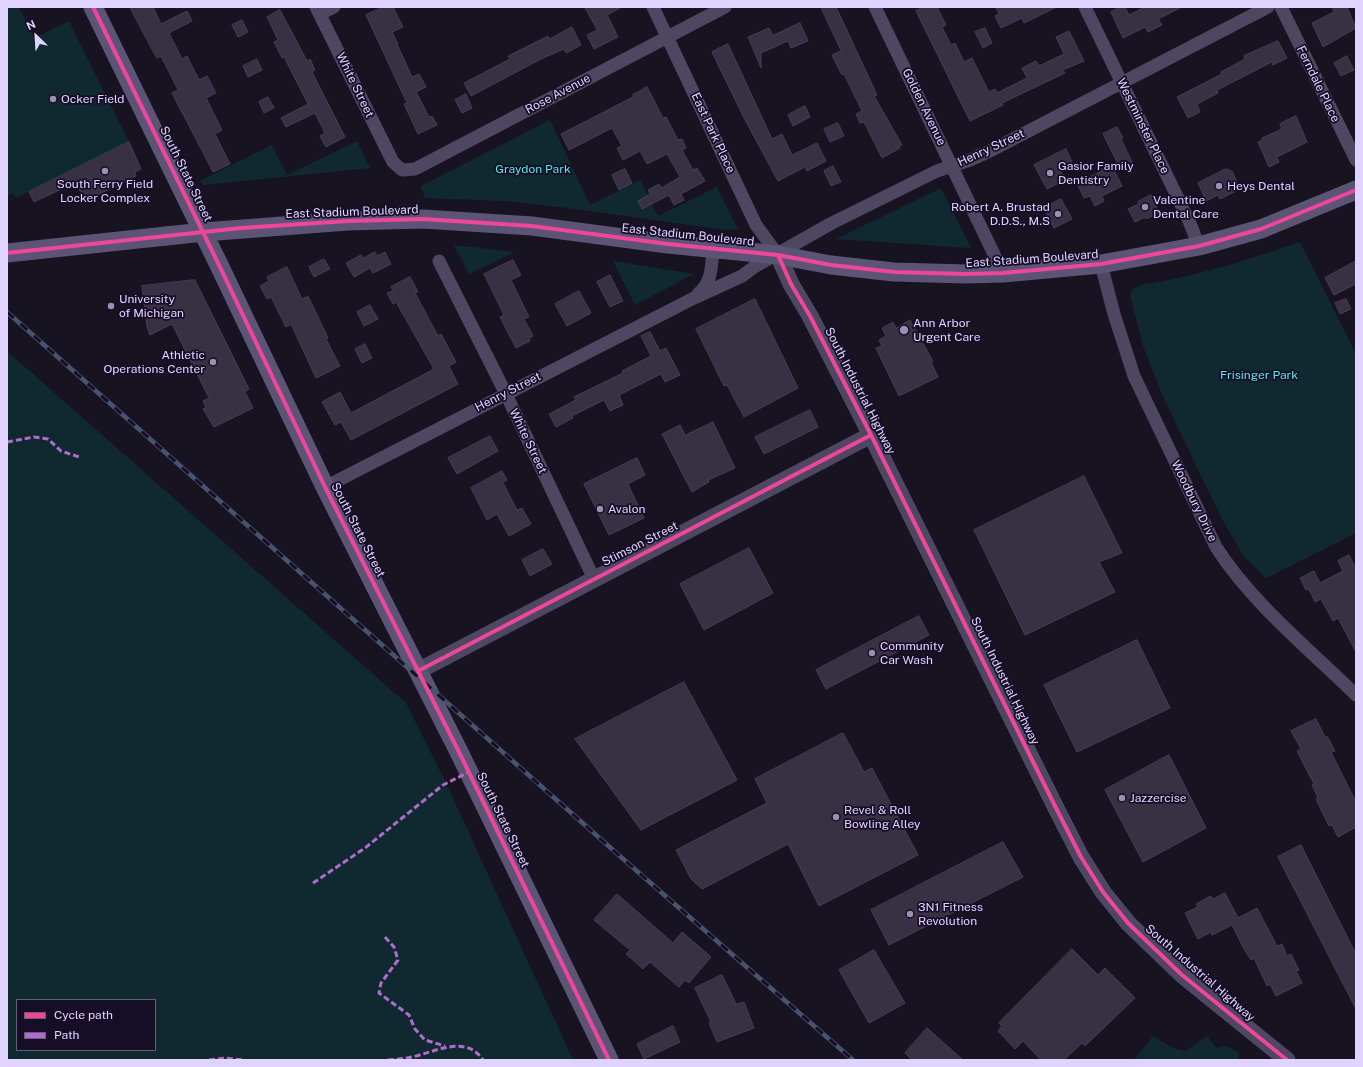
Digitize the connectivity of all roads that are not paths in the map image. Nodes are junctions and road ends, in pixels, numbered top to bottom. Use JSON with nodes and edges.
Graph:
{"nodes":[{"id":1,"x":93,"y":7,"type":"edge"},
{"id":2,"x":334,"y":7,"type":"edge"},
{"id":3,"x":653,"y":7,"type":"edge"},
{"id":4,"x":725,"y":7,"type":"edge"},
{"id":5,"x":875,"y":7,"type":"edge"},
{"id":6,"x":1085,"y":7,"type":"edge"},
{"id":7,"x":1268,"y":7,"type":"edge"},
{"id":8,"x":1281,"y":7,"type":"edge"},
{"id":9,"x":318,"y":11,"type":"edge"},
{"id":10,"x":667,"y":37,"type":"junction"},
{"id":11,"x":1122,"y":82,"type":"junction"},
{"id":12,"x":1356,"y":160,"type":"edge"},
{"id":13,"x":393,"y":162,"type":"joint"},
{"id":14,"x":952,"y":166,"type":"junction"},
{"id":15,"x":1356,"y":190,"type":"edge"},
{"id":16,"x":1199,"y":246,"type":"junction"},
{"id":17,"x":713,"y":248,"type":"junction"},
{"id":18,"x":7,"y":254,"type":"edge"},
{"id":19,"x":778,"y":255,"type":"junction"},
{"id":20,"x":439,"y":261,"type":"dead end"},
{"id":21,"x":1101,"y":264,"type":"junction"},
{"id":22,"x":1003,"y":273,"type":"junction"},
{"id":23,"x":692,"y":299,"type":"junction"},
{"id":24,"x":506,"y":394,"type":"junction"},
{"id":25,"x":871,"y":435,"type":"junction"},
{"id":26,"x":325,"y":487,"type":"junction"},
{"id":27,"x":594,"y":579,"type":"junction"},
{"id":28,"x":418,"y":671,"type":"junction"},
{"id":29,"x":1356,"y":695,"type":"edge"},
{"id":30,"x":609,"y":1060,"type":"edge"},
{"id":31,"x":1287,"y":1060,"type":"edge"}],
"edges":[{"from":1,"to":26,"type":"main road","name":"South State Street"},
{"from":2,"to":9,"type":"street"},
{"from":3,"to":10,"type":"street","name":"East Park Place"},
{"from":4,"to":10,"type":"street","name":"Rose Avenue"},
{"from":5,"to":14,"type":"street","name":"Golden Avenue"},
{"from":6,"to":11,"type":"street","name":"Westminster Place"},
{"from":7,"to":11,"type":"street","name":"Henry Street"},
{"from":8,"to":12,"type":"street","name":"Ferndale Place"},
{"from":9,"to":13,"type":"street","name":"White Street"},
{"from":10,"to":13,"type":"street","name":"Rose Avenue"},
{"from":10,"to":19,"type":"street","name":"East Park Place"},
{"from":11,"to":14,"type":"street","name":"Henry Street"},
{"from":11,"to":16,"type":"street","name":"Westminster Place"},
{"from":14,"to":19,"type":"street","name":"Henry Street"},
{"from":14,"to":22,"type":"street","name":"Golden Avenue"},
{"from":15,"to":16,"type":"main road","name":"East Stadium Boulevard"},
{"from":16,"to":21,"type":"main road","name":"East Stadium Boulevard"},
{"from":17,"to":18,"type":"main road","name":"East Stadium Boulevard","bridge":true},
{"from":17,"to":19,"type":"main road","name":"East Stadium Boulevard"},
{"from":17,"to":23,"type":"street","name":"Henry Street"},
{"from":19,"to":22,"type":"main road","name":"East Stadium Boulevard"},
{"from":19,"to":23,"type":"street","name":"Henry Street"},
{"from":19,"to":25,"type":"street","name":"South Industrial Highway"},
{"from":20,"to":24,"type":"street","name":"White Street"},
{"from":21,"to":22,"type":"main road","name":"East Stadium Boulevard"},
{"from":21,"to":29,"type":"street","name":"Woodbury Drive"},
{"from":23,"to":24,"type":"street","name":"Henry Street"},
{"from":24,"to":26,"type":"street","name":"Henry Street"},
{"from":24,"to":27,"type":"street","name":"White Street"},
{"from":25,"to":27,"type":"street","name":"Stimson Street"},
{"from":25,"to":31,"type":"street","name":"South Industrial Highway"},
{"from":26,"to":28,"type":"main road","name":"South State Street"},
{"from":27,"to":28,"type":"street","name":"Stimson Street"},
{"from":28,"to":30,"type":"main road","name":"South State Street"}]}
